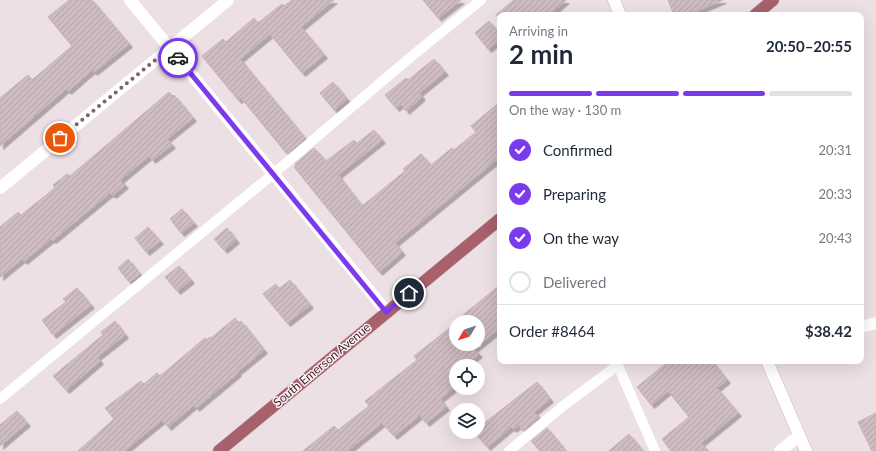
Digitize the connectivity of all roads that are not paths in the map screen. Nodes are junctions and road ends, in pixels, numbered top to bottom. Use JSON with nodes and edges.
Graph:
{"nodes":[{"id":1,"x":130,"y":0,"type":"edge"},
{"id":2,"x":228,"y":0,"type":"edge"},
{"id":3,"x":481,"y":0,"type":"edge"},
{"id":4,"x":614,"y":0,"type":"edge"},
{"id":5,"x":773,"y":0,"type":"edge"},
{"id":6,"x":619,"y":12,"type":"edge"},
{"id":7,"x":759,"y":12,"type":"edge"},
{"id":8,"x":170,"y":48,"type":"junction"},
{"id":9,"x":273,"y":174,"type":"junction"},
{"id":10,"x":0,"y":188,"type":"edge"},
{"id":11,"x":497,"y":221,"type":"edge"},
{"id":12,"x":386,"y":312,"type":"junction"},
{"id":13,"x":876,"y":323,"type":"edge"},
{"id":14,"x":864,"y":326,"type":"edge"},
{"id":15,"x":616,"y":364,"type":"edge"},
{"id":16,"x":617,"y":364,"type":"edge"},
{"id":17,"x":768,"y":364,"type":"edge"},
{"id":18,"x":0,"y":398,"type":"edge"},
{"id":19,"x":799,"y":436,"type":"junction"},
{"id":20,"x":219,"y":451,"type":"edge"},
{"id":21,"x":509,"y":451,"type":"edge"},
{"id":22,"x":655,"y":451,"type":"edge"},
{"id":23,"x":780,"y":451,"type":"edge"},
{"id":24,"x":806,"y":451,"type":"edge"}],
"edges":[{"from":1,"to":8,"type":"street"},
{"from":2,"to":8,"type":"street"},
{"from":3,"to":9,"type":"lane"},
{"from":4,"to":6,"type":"street"},
{"from":5,"to":7,"type":"main road"},
{"from":8,"to":9,"type":"street"},
{"from":8,"to":10,"type":"street"},
{"from":9,"to":12,"type":"street"},
{"from":9,"to":18,"type":"lane"},
{"from":11,"to":12,"type":"main road","name":"South Emerson Avenue"},
{"from":12,"to":20,"type":"main road","name":"South Emerson Avenue"},
{"from":13,"to":14,"type":"street"},
{"from":15,"to":21,"type":"lane"},
{"from":16,"to":22,"type":"lane"},
{"from":17,"to":19,"type":"street"},
{"from":19,"to":23,"type":"street"},
{"from":19,"to":24,"type":"street"}]}
